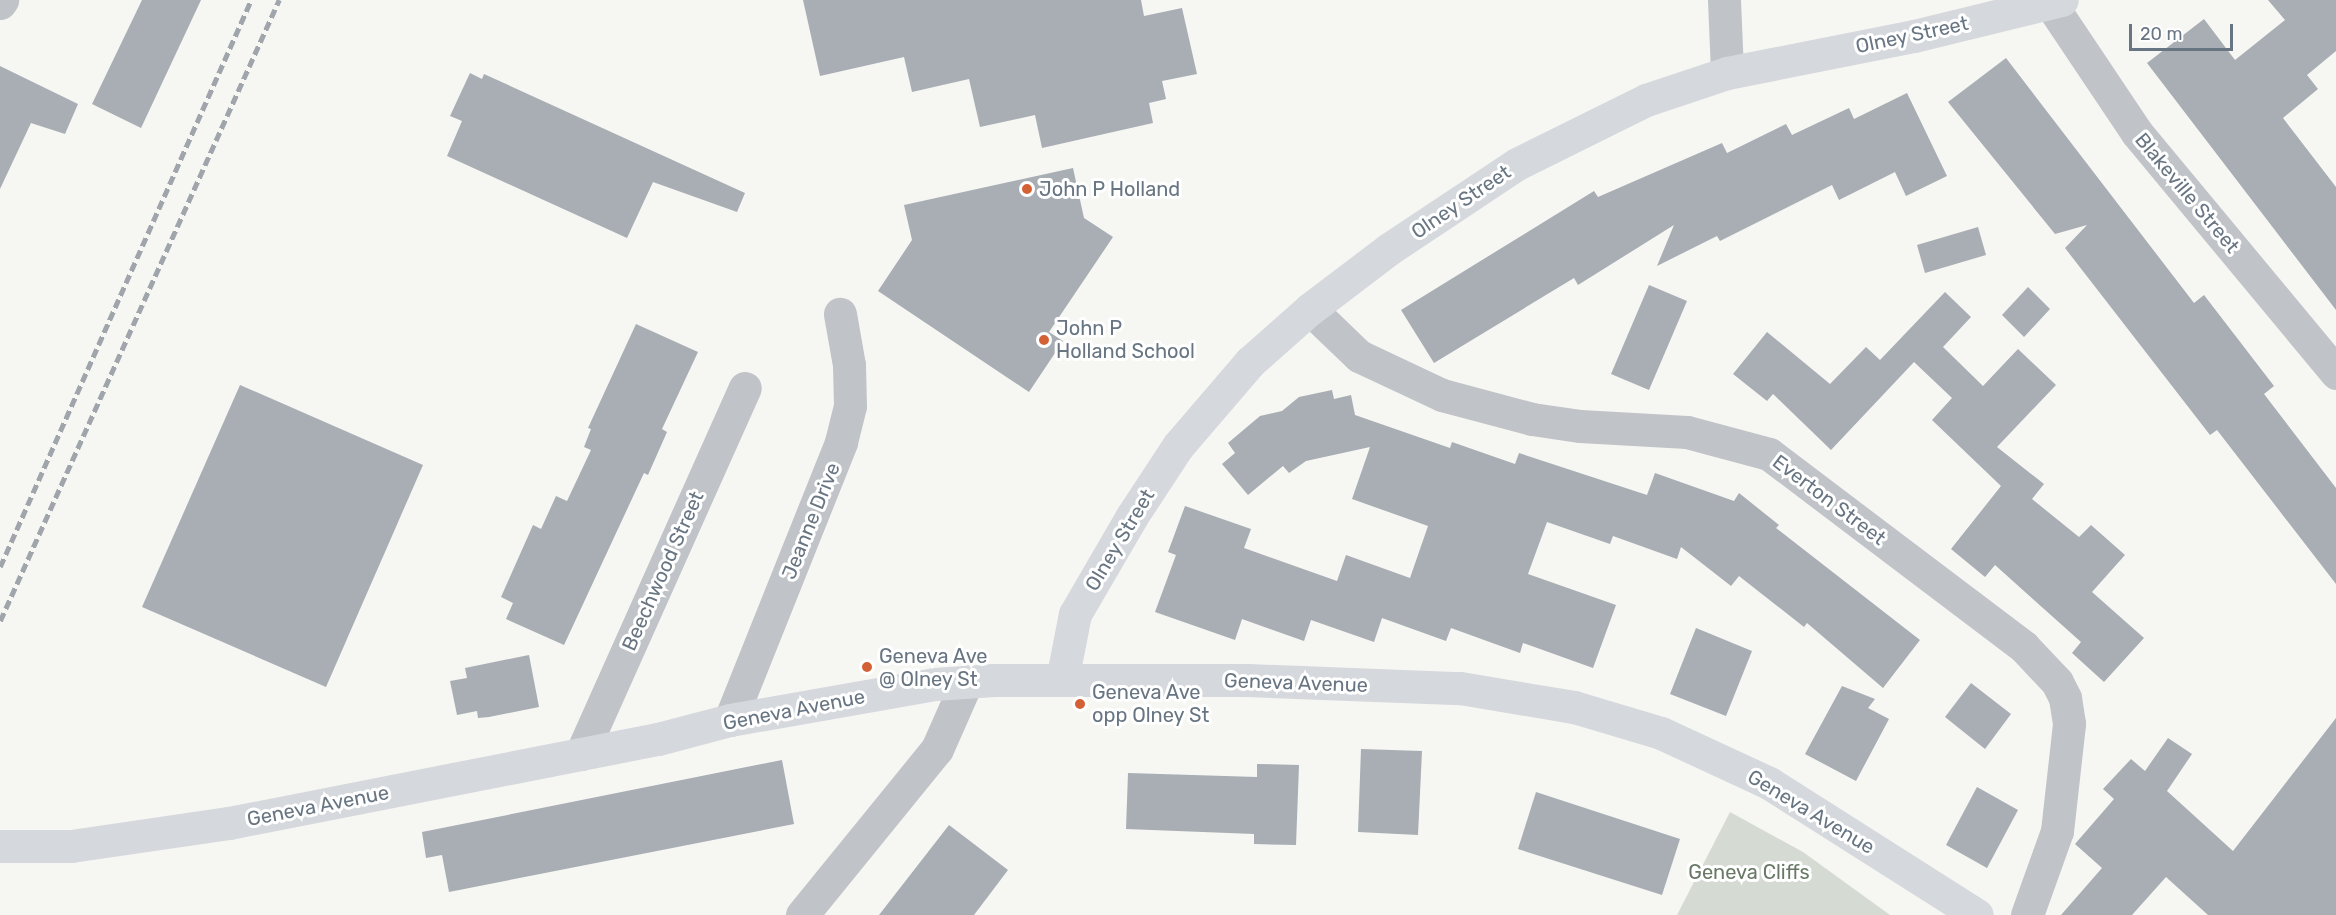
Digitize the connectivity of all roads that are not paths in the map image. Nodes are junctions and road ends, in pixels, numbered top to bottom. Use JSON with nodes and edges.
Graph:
{"nodes":[{"id":1,"x":1724,"y":0,"type":"edge"},
{"id":2,"x":2056,"y":2,"type":"edge"},
{"id":3,"x":1727,"y":73,"type":"junction"},
{"id":4,"x":1310,"y":309,"type":"junction"},
{"id":5,"x":840,"y":314,"type":"dead end"},
{"id":6,"x":2336,"y":373,"type":"edge"},
{"id":7,"x":745,"y":388,"type":"dead end"},
{"id":8,"x":1062,"y":680,"type":"junction"},
{"id":9,"x":967,"y":681,"type":"junction"},
{"id":10,"x":730,"y":720,"type":"junction"},
{"id":11,"x":581,"y":754,"type":"junction"},
{"id":12,"x":0,"y":846,"type":"edge"},
{"id":13,"x":802,"y":915,"type":"edge"},
{"id":14,"x":1977,"y":915,"type":"edge"},
{"id":15,"x":2027,"y":915,"type":"edge"}],
"edges":[{"from":1,"to":3,"type":"street"},
{"from":2,"to":3,"type":"main road","name":"Olney Street"},
{"from":2,"to":6,"type":"street","name":"Blakeville Street"},
{"from":3,"to":4,"type":"main road","name":"Olney Street"},
{"from":4,"to":8,"type":"main road","name":"Olney Street"},
{"from":4,"to":15,"type":"street","name":"Everton Street"},
{"from":5,"to":10,"type":"street","name":"Jeanne Drive"},
{"from":7,"to":11,"type":"street","name":"Beechwood Street"},
{"from":8,"to":9,"type":"main road","name":"Geneva Avenue"},
{"from":8,"to":14,"type":"main road","name":"Geneva Avenue"},
{"from":9,"to":10,"type":"main road","name":"Geneva Avenue"},
{"from":9,"to":13,"type":"street"},
{"from":10,"to":11,"type":"main road","name":"Geneva Avenue"},
{"from":11,"to":12,"type":"main road","name":"Geneva Avenue"}]}
